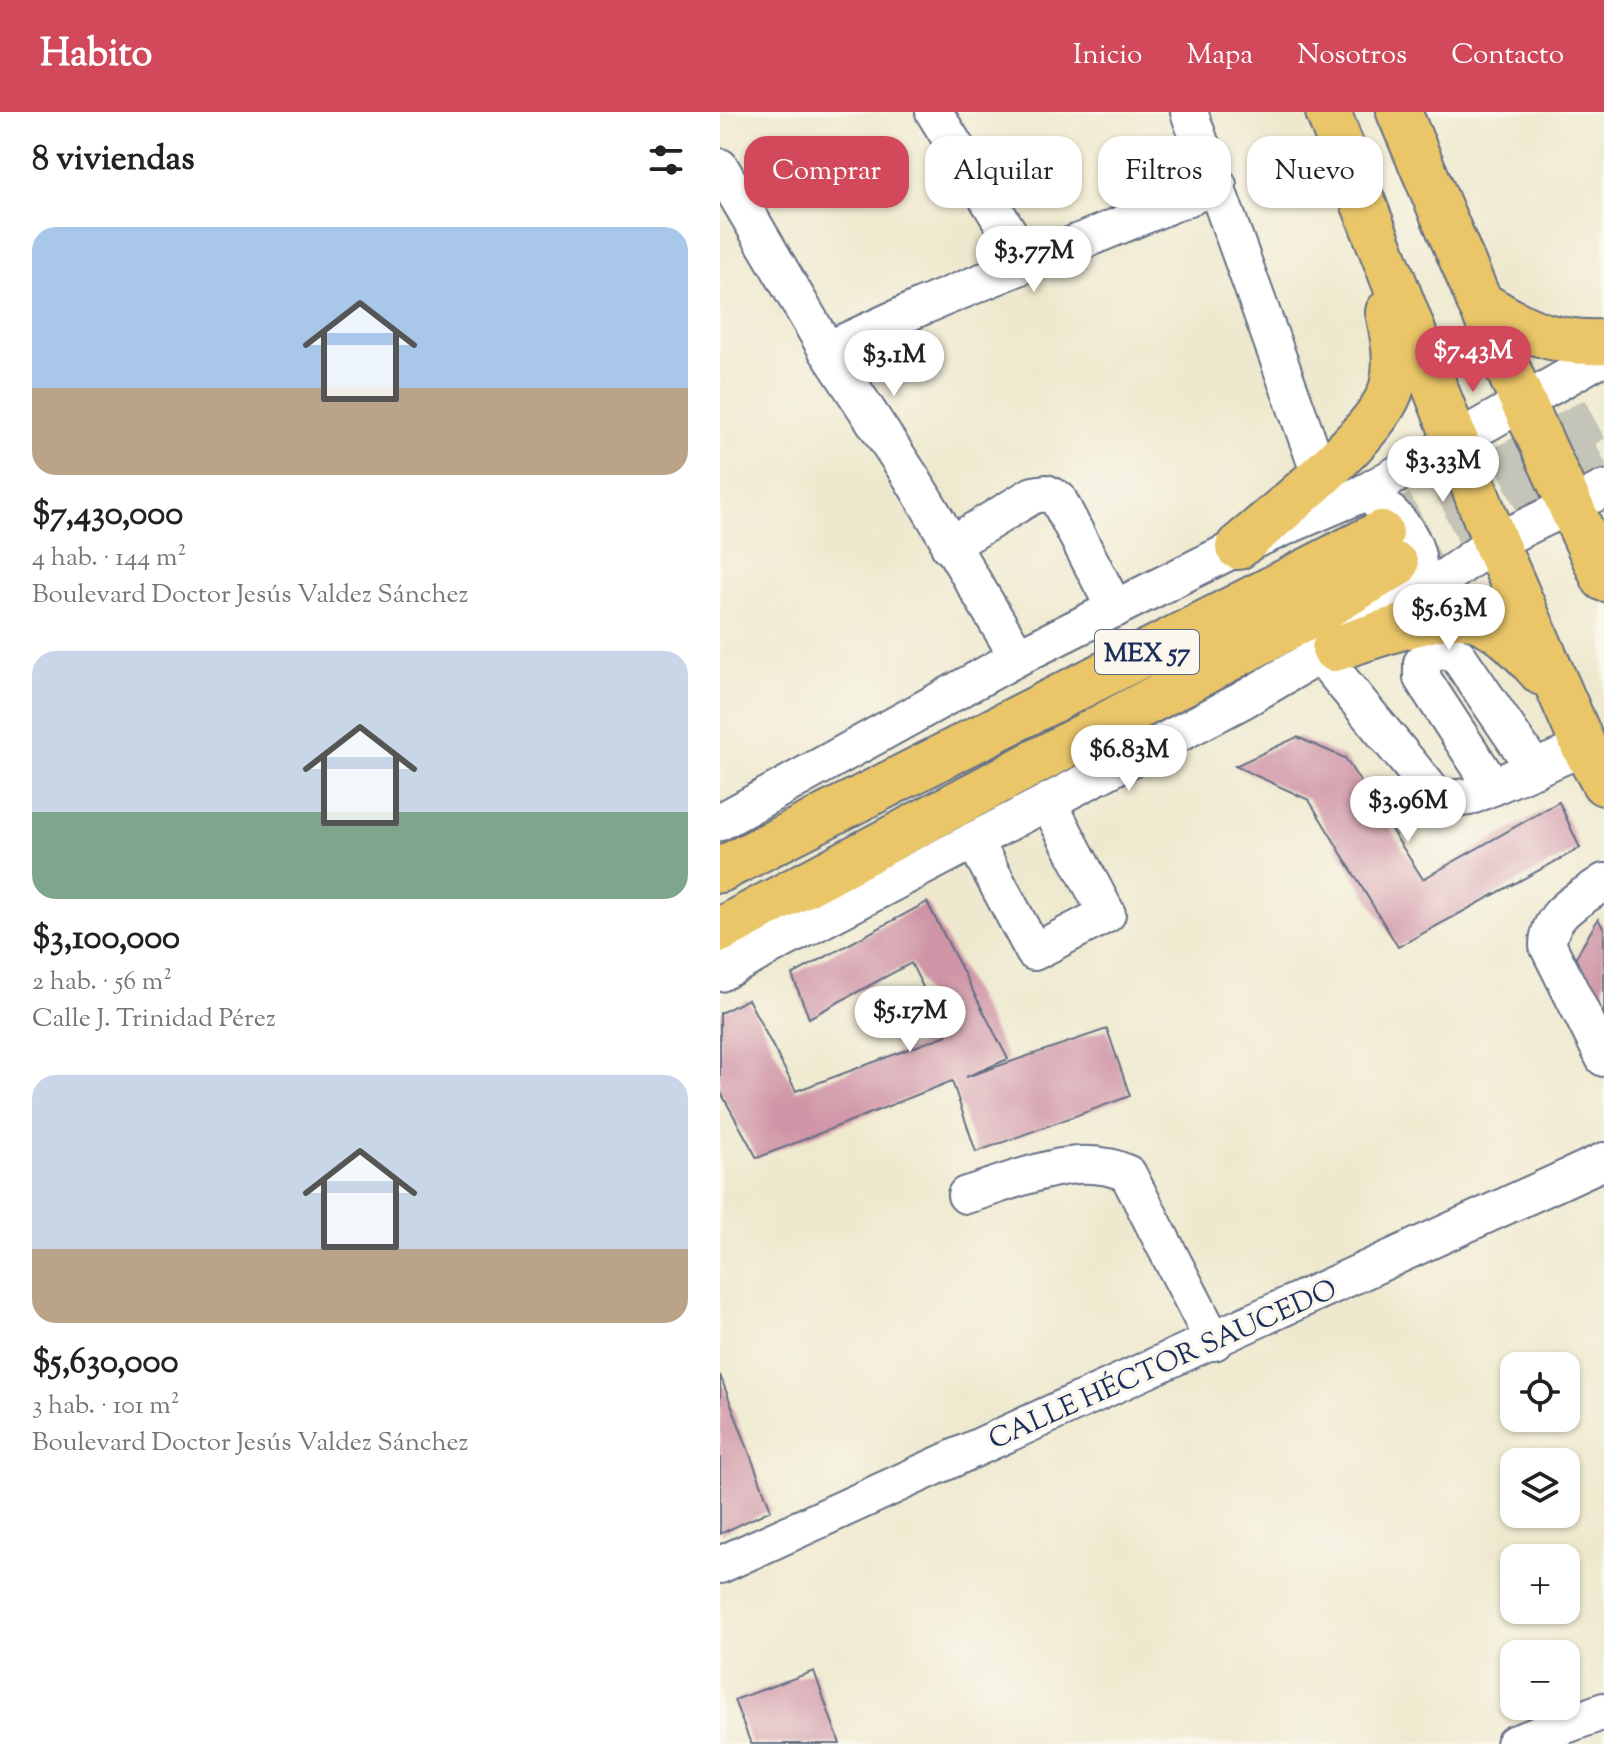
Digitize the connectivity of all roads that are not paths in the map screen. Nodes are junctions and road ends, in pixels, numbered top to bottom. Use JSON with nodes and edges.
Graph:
{"nodes":[{"id":1,"x":934,"y":112,"type":"edge"},
{"id":2,"x":1189,"y":112,"type":"edge"},
{"id":3,"x":1328,"y":112,"type":"edge"},
{"id":4,"x":1399,"y":112,"type":"edge"},
{"id":5,"x":1199,"y":136,"type":"edge"},
{"id":6,"x":1338,"y":136,"type":"edge"},
{"id":7,"x":724,"y":186,"type":"edge"},
{"id":8,"x":1163,"y":208,"type":"edge"},
{"id":9,"x":1226,"y":208,"type":"edge"},
{"id":10,"x":1364,"y":208,"type":"edge"},
{"id":11,"x":1367,"y":208,"type":"edge"},
{"id":12,"x":1028,"y":264,"type":"junction"},
{"id":13,"x":1479,"y":302,"type":"junction"},
{"id":14,"x":1604,"y":342,"type":"edge"},
{"id":15,"x":827,"y":350,"type":"junction"},
{"id":16,"x":1604,"y":356,"type":"edge"},
{"id":17,"x":1522,"y":400,"type":"junction"},
{"id":18,"x":1453,"y":439,"type":"junction"},
{"id":19,"x":1320,"y":474,"type":"junction"},
{"id":20,"x":1366,"y":492,"type":"junction"},
{"id":21,"x":1587,"y":497,"type":"edge"},
{"id":22,"x":1495,"y":542,"type":"junction"},
{"id":23,"x":949,"y":546,"type":"junction"},
{"id":24,"x":1238,"y":547,"type":"junction"},
{"id":25,"x":1397,"y":571,"type":"junction"},
{"id":26,"x":1604,"y":579,"type":"edge"},
{"id":27,"x":1115,"y":609,"type":"junction"},
{"id":28,"x":1322,"y":639,"type":"junction"},
{"id":29,"x":1018,"y":657,"type":"junction"},
{"id":30,"x":1559,"y":691,"type":"junction"},
{"id":31,"x":1594,"y":765,"type":"edge"},
{"id":32,"x":1535,"y":769,"type":"junction"},
{"id":33,"x":1493,"y":787,"type":"junction"},
{"id":34,"x":1048,"y":802,"type":"junction"},
{"id":35,"x":720,"y":822,"type":"edge"},
{"id":36,"x":974,"y":840,"type":"junction"},
{"id":37,"x":720,"y":870,"type":"edge"},
{"id":38,"x":1604,"y":882,"type":"edge"},
{"id":39,"x":720,"y":930,"type":"edge"},
{"id":40,"x":720,"y":973,"type":"edge"},
{"id":41,"x":1604,"y":1058,"type":"edge"},
{"id":42,"x":1604,"y":1161,"type":"edge"},
{"id":43,"x":966,"y":1195,"type":"dead end"},
{"id":44,"x":1214,"y":1342,"type":"junction"},
{"id":45,"x":720,"y":1565,"type":"edge"},
{"id":46,"x":1604,"y":1711,"type":"edge"},
{"id":47,"x":1514,"y":1744,"type":"edge"}],
"edges":[{"from":1,"to":12,"type":"street"},
{"from":2,"to":5,"type":"street"},
{"from":3,"to":6,"type":"main road"},
{"from":4,"to":13,"type":"main road"},
{"from":7,"to":15,"type":"street"},
{"from":8,"to":12,"type":"street"},
{"from":9,"to":19,"type":"street"},
{"from":10,"to":19,"type":"main road"},
{"from":11,"to":18,"type":"main road"},
{"from":12,"to":15,"type":"street"},
{"from":13,"to":14,"type":"main road"},
{"from":13,"to":17,"type":"main road"},
{"from":15,"to":23,"type":"street"},
{"from":16,"to":17,"type":"street"},
{"from":17,"to":18,"type":"street"},
{"from":17,"to":21,"type":"main road"},
{"from":18,"to":20,"type":"street"},
{"from":18,"to":22,"type":"main road"},
{"from":19,"to":24,"type":"main road"},
{"from":20,"to":24,"type":"street"},
{"from":20,"to":25,"type":"street"},
{"from":21,"to":22,"type":"street"},
{"from":21,"to":26,"type":"main road"},
{"from":22,"to":25,"type":"street"},
{"from":22,"to":30,"type":"main road"},
{"from":23,"to":27,"type":"street"},
{"from":23,"to":29,"type":"street"},
{"from":24,"to":27,"type":"street"},
{"from":25,"to":28,"type":"main road","number":"MEX 57"},
{"from":25,"to":37,"type":"main road","number":"MEX 57"},
{"from":27,"to":29,"type":"street"},
{"from":28,"to":30,"type":"main road"},
{"from":28,"to":33,"type":"street"},
{"from":28,"to":34,"type":"street"},
{"from":28,"to":39,"type":"main road","number":"MEX 57"},
{"from":29,"to":35,"type":"street"},
{"from":30,"to":31,"type":"main road"},
{"from":31,"to":32,"type":"street"},
{"from":32,"to":33,"type":"street"},
{"from":32,"to":33,"type":"street"},
{"from":34,"to":36,"type":"street"},
{"from":34,"to":36,"type":"street"},
{"from":36,"to":40,"type":"street"},
{"from":38,"to":41,"type":"street"},
{"from":42,"to":44,"type":"street","name":"CALLE HÉCTOR SAUCEDO"},
{"from":43,"to":44,"type":"street"},
{"from":44,"to":45,"type":"street","name":"CALLE HÉCTOR SAUCEDO"},
{"from":46,"to":47,"type":"street"}]}
